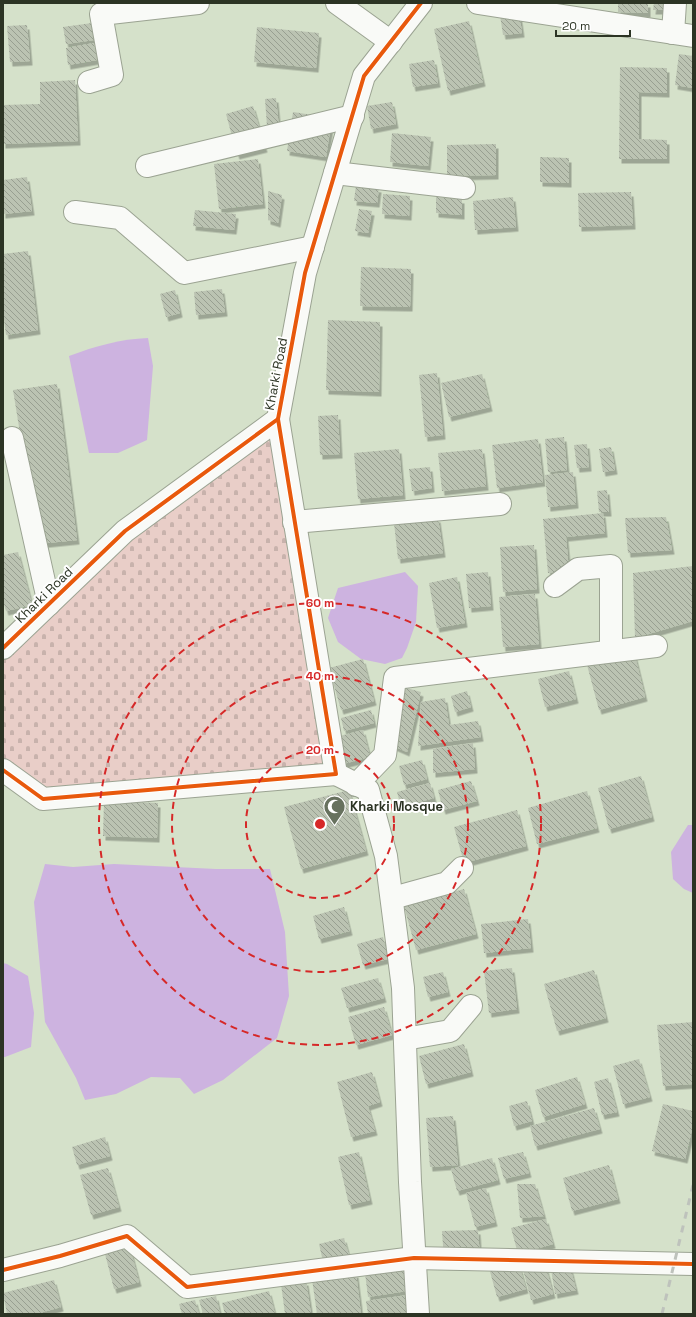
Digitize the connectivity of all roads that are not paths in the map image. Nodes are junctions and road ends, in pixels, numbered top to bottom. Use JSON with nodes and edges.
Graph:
{"nodes":[{"id":1,"x":198,"y":3,"type":"edge"},
{"id":2,"x":337,"y":3,"type":"edge"},
{"id":3,"x":421,"y":3,"type":"edge"},
{"id":4,"x":478,"y":3,"type":"edge"},
{"id":5,"x":675,"y":3,"type":"edge"},
{"id":6,"x":96,"y":9,"type":"edge"},
{"id":7,"x":683,"y":34,"type":"edge"},
{"id":8,"x":391,"y":42,"type":"junction"},
{"id":9,"x":89,"y":82,"type":"dead end"},
{"id":10,"x":353,"y":116,"type":"junction"},
{"id":11,"x":148,"y":166,"type":"dead end"},
{"id":12,"x":336,"y":173,"type":"junction"},
{"id":13,"x":464,"y":188,"type":"dead end"},
{"id":14,"x":75,"y":212,"type":"dead end"},
{"id":15,"x":313,"y":247,"type":"junction"},
{"id":16,"x":278,"y":419,"type":"junction"},
{"id":17,"x":12,"y":438,"type":"dead end"},
{"id":18,"x":500,"y":504,"type":"dead end"},
{"id":19,"x":294,"y":522,"type":"junction"},
{"id":20,"x":555,"y":586,"type":"dead end"},
{"id":21,"x":49,"y":604,"type":"junction"},
{"id":22,"x":656,"y":646,"type":"dead end"},
{"id":23,"x":3,"y":648,"type":"edge"},
{"id":24,"x":611,"y":652,"type":"junction"},
{"id":25,"x":3,"y":770,"type":"edge"},
{"id":26,"x":336,"y":774,"type":"junction"},
{"id":27,"x":356,"y":784,"type":"junction"},
{"id":28,"x":462,"y":868,"type":"dead end"},
{"id":29,"x":400,"y":896,"type":"dead end"},
{"id":30,"x":471,"y":1006,"type":"dead end"},
{"id":31,"x":405,"y":1039,"type":"junction"},
{"id":32,"x":414,"y":1258,"type":"junction"},
{"id":33,"x":693,"y":1264,"type":"edge"},
{"id":34,"x":3,"y":1270,"type":"edge"},
{"id":35,"x":418,"y":1314,"type":"edge"}],
"edges":[{"from":1,"to":6,"type":"street"},
{"from":2,"to":8,"type":"street"},
{"from":3,"to":8,"type":"street","name":"Kharki Road"},
{"from":4,"to":7,"type":"street"},
{"from":5,"to":7,"type":"street"},
{"from":6,"to":9,"type":"street"},
{"from":8,"to":10,"type":"street","name":"Kharki Road"},
{"from":10,"to":11,"type":"street"},
{"from":10,"to":12,"type":"street","name":"Kharki Road"},
{"from":12,"to":13,"type":"street"},
{"from":12,"to":15,"type":"street","name":"Kharki Road"},
{"from":14,"to":15,"type":"street"},
{"from":15,"to":16,"type":"street","name":"Kharki Road"},
{"from":16,"to":19,"type":"street"},
{"from":16,"to":21,"type":"street","name":"Kharki Road"},
{"from":17,"to":21,"type":"street"},
{"from":18,"to":19,"type":"street"},
{"from":19,"to":26,"type":"street"},
{"from":20,"to":24,"type":"street"},
{"from":21,"to":23,"type":"street","name":"Kharki Road"},
{"from":22,"to":24,"type":"street"},
{"from":24,"to":27,"type":"street"},
{"from":25,"to":26,"type":"street"},
{"from":26,"to":27,"type":"street"},
{"from":27,"to":31,"type":"street"},
{"from":28,"to":29,"type":"street"},
{"from":30,"to":31,"type":"street"},
{"from":31,"to":32,"type":"street"},
{"from":32,"to":33,"type":"street"},
{"from":32,"to":34,"type":"street"},
{"from":32,"to":35,"type":"street"}]}
